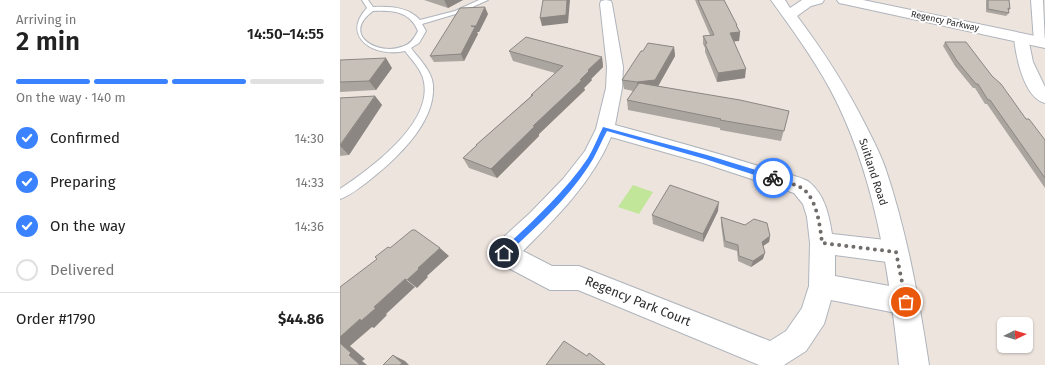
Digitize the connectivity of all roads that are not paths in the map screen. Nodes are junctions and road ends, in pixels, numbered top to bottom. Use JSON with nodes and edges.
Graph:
{"nodes":[{"id":1,"x":365,"y":0,"type":"edge"},
{"id":2,"x":485,"y":0,"type":"edge"},
{"id":3,"x":817,"y":0,"type":"edge"},
{"id":4,"x":844,"y":0,"type":"edge"},
{"id":5,"x":1037,"y":0,"type":"edge"},
{"id":6,"x":606,"y":4,"type":"dead end"},
{"id":7,"x":784,"y":8,"type":"edge"},
{"id":8,"x":371,"y":9,"type":"junction"},
{"id":9,"x":420,"y":22,"type":"junction"},
{"id":10,"x":1020,"y":38,"type":"junction"},
{"id":11,"x":1043,"y":42,"type":"edge"},
{"id":12,"x":406,"y":48,"type":"junction"},
{"id":13,"x":1045,"y":98,"type":"edge"},
{"id":14,"x":605,"y":129,"type":"junction"},
{"id":15,"x":340,"y":195,"type":"edge"},
{"id":16,"x":822,"y":243,"type":"junction"},
{"id":17,"x":896,"y":252,"type":"junction"},
{"id":18,"x":822,"y":286,"type":"junction"},
{"id":19,"x":906,"y":302,"type":"junction"},
{"id":20,"x":914,"y":365,"type":"edge"}],
"edges":[{"from":1,"to":8,"type":"lane"},
{"from":2,"to":9,"type":"lane"},
{"from":3,"to":7,"type":"main road"},
{"from":4,"to":10,"type":"main road","name":"Regency Parkway"},
{"from":5,"to":11,"type":"street"},
{"from":6,"to":14,"type":"street","name":"Regency Park Court"},
{"from":7,"to":17,"type":"main road","name":"Suitland Road"},
{"from":8,"to":9,"type":"lane"},
{"from":8,"to":12,"type":"lane"},
{"from":9,"to":12,"type":"lane"},
{"from":10,"to":11,"type":"main road","name":"Regency Parkway"},
{"from":10,"to":13,"type":"street"},
{"from":12,"to":15,"type":"lane"},
{"from":14,"to":16,"type":"street","name":"Regency Park Court"},
{"from":14,"to":18,"type":"street","name":"Regency Park Court"},
{"from":16,"to":17,"type":"street"},
{"from":16,"to":18,"type":"street","name":"Regency Park Court"},
{"from":17,"to":19,"type":"main road","name":"Suitland Road"},
{"from":18,"to":19,"type":"street"},
{"from":19,"to":20,"type":"main road","name":"Suitland Road"}]}
